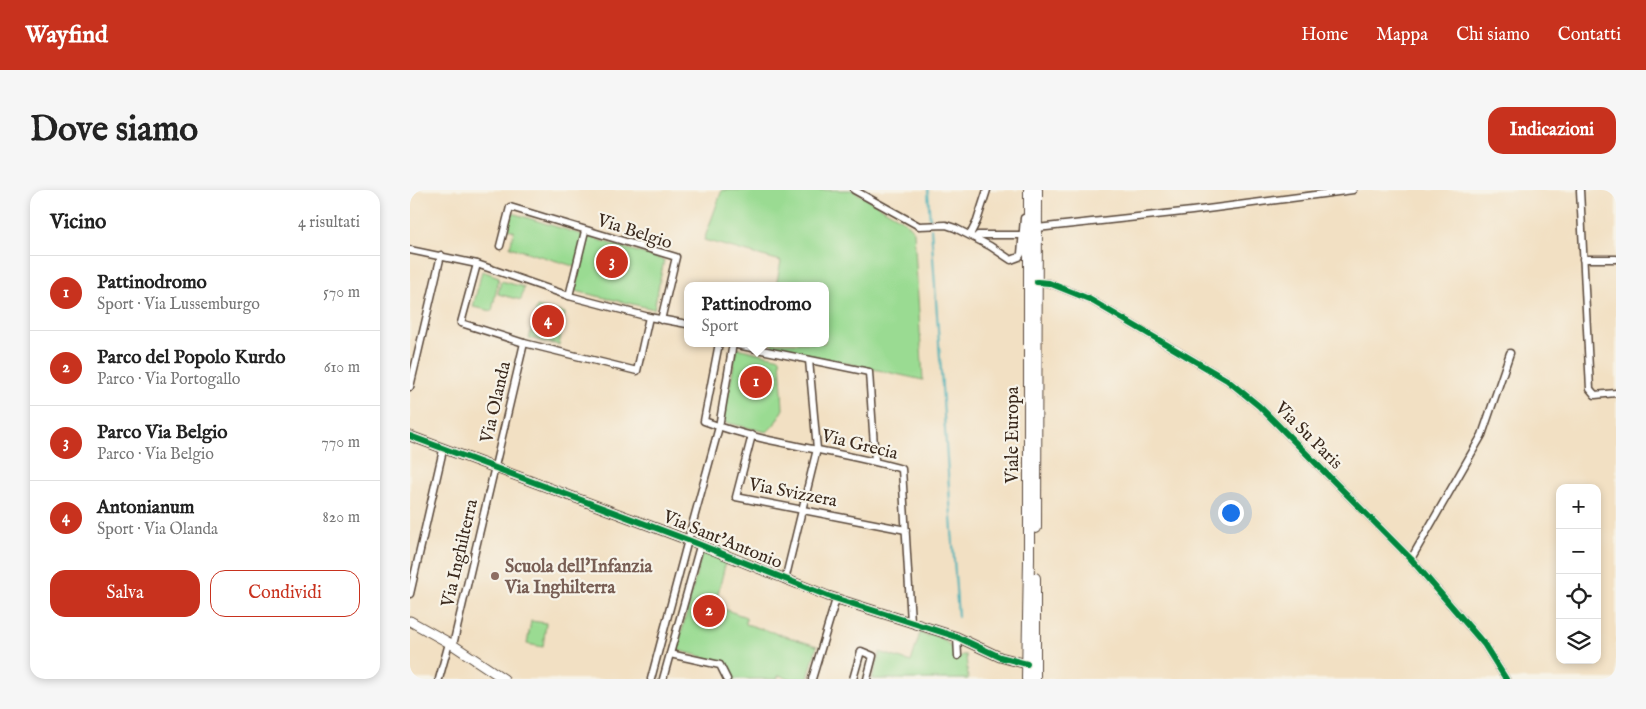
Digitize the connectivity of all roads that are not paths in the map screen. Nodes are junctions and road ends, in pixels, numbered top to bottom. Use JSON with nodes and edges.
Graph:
{"nodes":[{"id":1,"x":854,"y":190,"type":"edge"},
{"id":2,"x":987,"y":190,"type":"edge"},
{"id":3,"x":1029,"y":190,"type":"edge"},
{"id":4,"x":1037,"y":190,"type":"edge"},
{"id":5,"x":1353,"y":190,"type":"edge"},
{"id":6,"x":1580,"y":190,"type":"edge"},
{"id":7,"x":1029,"y":216,"type":"junction"},
{"id":8,"x":1037,"y":228,"type":"junction"},
{"id":9,"x":585,"y":231,"type":"junction"},
{"id":10,"x":1022,"y":235,"type":"junction"},
{"id":11,"x":973,"y":237,"type":"junction"},
{"id":12,"x":500,"y":246,"type":"dead end"},
{"id":13,"x":410,"y":250,"type":"edge"},
{"id":14,"x":441,"y":256,"type":"junction"},
{"id":15,"x":1583,"y":259,"type":"junction"},
{"id":16,"x":1616,"y":259,"type":"edge"},
{"id":17,"x":477,"y":264,"type":"junction"},
{"id":18,"x":1037,"y":282,"type":"junction"},
{"id":19,"x":569,"y":296,"type":"junction"},
{"id":20,"x":649,"y":317,"type":"junction"},
{"id":21,"x":661,"y":320,"type":"junction"},
{"id":22,"x":684,"y":324,"type":"edge"},
{"id":23,"x":524,"y":343,"type":"junction"},
{"id":24,"x":718,"y":347,"type":"edge"},
{"id":25,"x":732,"y":347,"type":"edge"},
{"id":26,"x":749,"y":347,"type":"edge"},
{"id":27,"x":768,"y":347,"type":"edge"},
{"id":28,"x":771,"y":351,"type":"junction"},
{"id":29,"x":1510,"y":353,"type":"dead end"},
{"id":30,"x":809,"y":360,"type":"junction"},
{"id":31,"x":410,"y":387,"type":"edge"},
{"id":32,"x":1616,"y":393,"type":"edge"},
{"id":33,"x":719,"y":427,"type":"junction"},
{"id":34,"x":752,"y":435,"type":"junction"},
{"id":35,"x":410,"y":436,"type":"edge"},
{"id":36,"x":817,"y":449,"type":"junction"},
{"id":37,"x":444,"y":450,"type":"junction"},
{"id":38,"x":875,"y":461,"type":"junction"},
{"id":39,"x":494,"y":468,"type":"junction"},
{"id":40,"x":802,"y":509,"type":"junction"},
{"id":41,"x":906,"y":530,"type":"junction"},
{"id":42,"x":688,"y":540,"type":"junction"},
{"id":43,"x":700,"y":546,"type":"junction"},
{"id":44,"x":1411,"y":559,"type":"junction"},
{"id":45,"x":785,"y":580,"type":"junction"},
{"id":46,"x":410,"y":594,"type":"edge"},
{"id":47,"x":836,"y":599,"type":"junction"},
{"id":48,"x":410,"y":621,"type":"edge"},
{"id":49,"x":911,"y":622,"type":"junction"},
{"id":50,"x":958,"y":637,"type":"junction"},
{"id":51,"x":451,"y":644,"type":"junction"},
{"id":52,"x":670,"y":654,"type":"junction"},
{"id":53,"x":958,"y":656,"type":"dead end"},
{"id":54,"x":1026,"y":664,"type":"junction"},
{"id":55,"x":492,"y":675,"type":"edge"},
{"id":56,"x":439,"y":679,"type":"edge"},
{"id":57,"x":504,"y":679,"type":"edge"},
{"id":58,"x":651,"y":679,"type":"edge"},
{"id":59,"x":663,"y":679,"type":"edge"},
{"id":60,"x":727,"y":679,"type":"edge"},
{"id":61,"x":812,"y":679,"type":"edge"},
{"id":62,"x":853,"y":679,"type":"edge"},
{"id":63,"x":867,"y":679,"type":"edge"},
{"id":64,"x":1034,"y":679,"type":"edge"},
{"id":65,"x":1506,"y":679,"type":"edge"}],
"edges":[{"from":1,"to":11,"type":"street"},
{"from":2,"to":11,"type":"street"},
{"from":3,"to":7,"type":"main road","name":"Viale Europa"},
{"from":4,"to":8,"type":"main road","name":"Viale Europa"},
{"from":5,"to":8,"type":"street"},
{"from":6,"to":15,"type":"street"},
{"from":7,"to":10,"type":"street"},
{"from":7,"to":54,"type":"main road","name":"Viale Europa"},
{"from":8,"to":18,"type":"main road","name":"Viale Europa"},
{"from":9,"to":12,"type":"street","name":"Via Belgio"},
{"from":9,"to":19,"type":"street","name":"Via Belgio"},
{"from":9,"to":21,"type":"street","name":"Via Belgio"},
{"from":10,"to":11,"type":"street"},
{"from":10,"to":11,"type":"street"},
{"from":13,"to":14,"type":"street"},
{"from":14,"to":17,"type":"street"},
{"from":14,"to":31,"type":"street"},
{"from":15,"to":16,"type":"street"},
{"from":15,"to":32,"type":"street"},
{"from":17,"to":19,"type":"street"},
{"from":17,"to":23,"type":"street","name":"Via Olanda"},
{"from":18,"to":44,"type":"street","name":"Via Su Paris"},
{"from":18,"to":64,"type":"main road","name":"Viale Europa"},
{"from":19,"to":20,"type":"street"},
{"from":20,"to":21,"type":"street"},
{"from":20,"to":23,"type":"street","name":"Via Olanda"},
{"from":21,"to":22,"type":"street"},
{"from":23,"to":39,"type":"street","name":"Via Olanda"},
{"from":24,"to":33,"type":"street"},
{"from":25,"to":33,"type":"street"},
{"from":26,"to":28,"type":"street"},
{"from":27,"to":28,"type":"street"},
{"from":28,"to":30,"type":"street"},
{"from":29,"to":44,"type":"street"},
{"from":30,"to":36,"type":"street"},
{"from":30,"to":38,"type":"street"},
{"from":33,"to":34,"type":"street","name":"Via Grecia"},
{"from":33,"to":42,"type":"street"},
{"from":34,"to":36,"type":"street","name":"Via Grecia"},
{"from":34,"to":40,"type":"street","name":"Via Svizzera"},
{"from":35,"to":37,"type":"street","name":"Via Sant'Antonio"},
{"from":36,"to":38,"type":"street","name":"Via Grecia"},
{"from":36,"to":40,"type":"street"},
{"from":37,"to":39,"type":"street","name":"Via Sant'Antonio"},
{"from":37,"to":46,"type":"street"},
{"from":38,"to":41,"type":"street","name":"Via Grecia"},
{"from":39,"to":42,"type":"street","name":"Via Sant'Antonio"},
{"from":39,"to":51,"type":"street","name":"Via Inghilterra"},
{"from":40,"to":41,"type":"street","name":"Via Svizzera"},
{"from":40,"to":45,"type":"street"},
{"from":41,"to":49,"type":"street","name":"Via Grecia"},
{"from":42,"to":43,"type":"street","name":"Via Sant'Antonio"},
{"from":42,"to":58,"type":"street"},
{"from":43,"to":45,"type":"street","name":"Via Sant'Antonio"},
{"from":43,"to":52,"type":"street"},
{"from":44,"to":65,"type":"street","name":"Via Su Paris"},
{"from":45,"to":47,"type":"street","name":"Via Sant'Antonio"},
{"from":47,"to":49,"type":"street","name":"Via Sant'Antonio"},
{"from":47,"to":61,"type":"street"},
{"from":48,"to":51,"type":"street"},
{"from":49,"to":50,"type":"street","name":"Via Sant'Antonio"},
{"from":50,"to":53,"type":"street"},
{"from":50,"to":54,"type":"street","name":"Via Sant'Antonio"},
{"from":51,"to":55,"type":"street"},
{"from":51,"to":56,"type":"street","name":"Via Inghilterra"},
{"from":52,"to":59,"type":"street"},
{"from":52,"to":60,"type":"street"},
{"from":54,"to":64,"type":"main road","name":"Viale Europa"},
{"from":55,"to":57,"type":"street"},
{"from":62,"to":63,"type":"street"}]}
